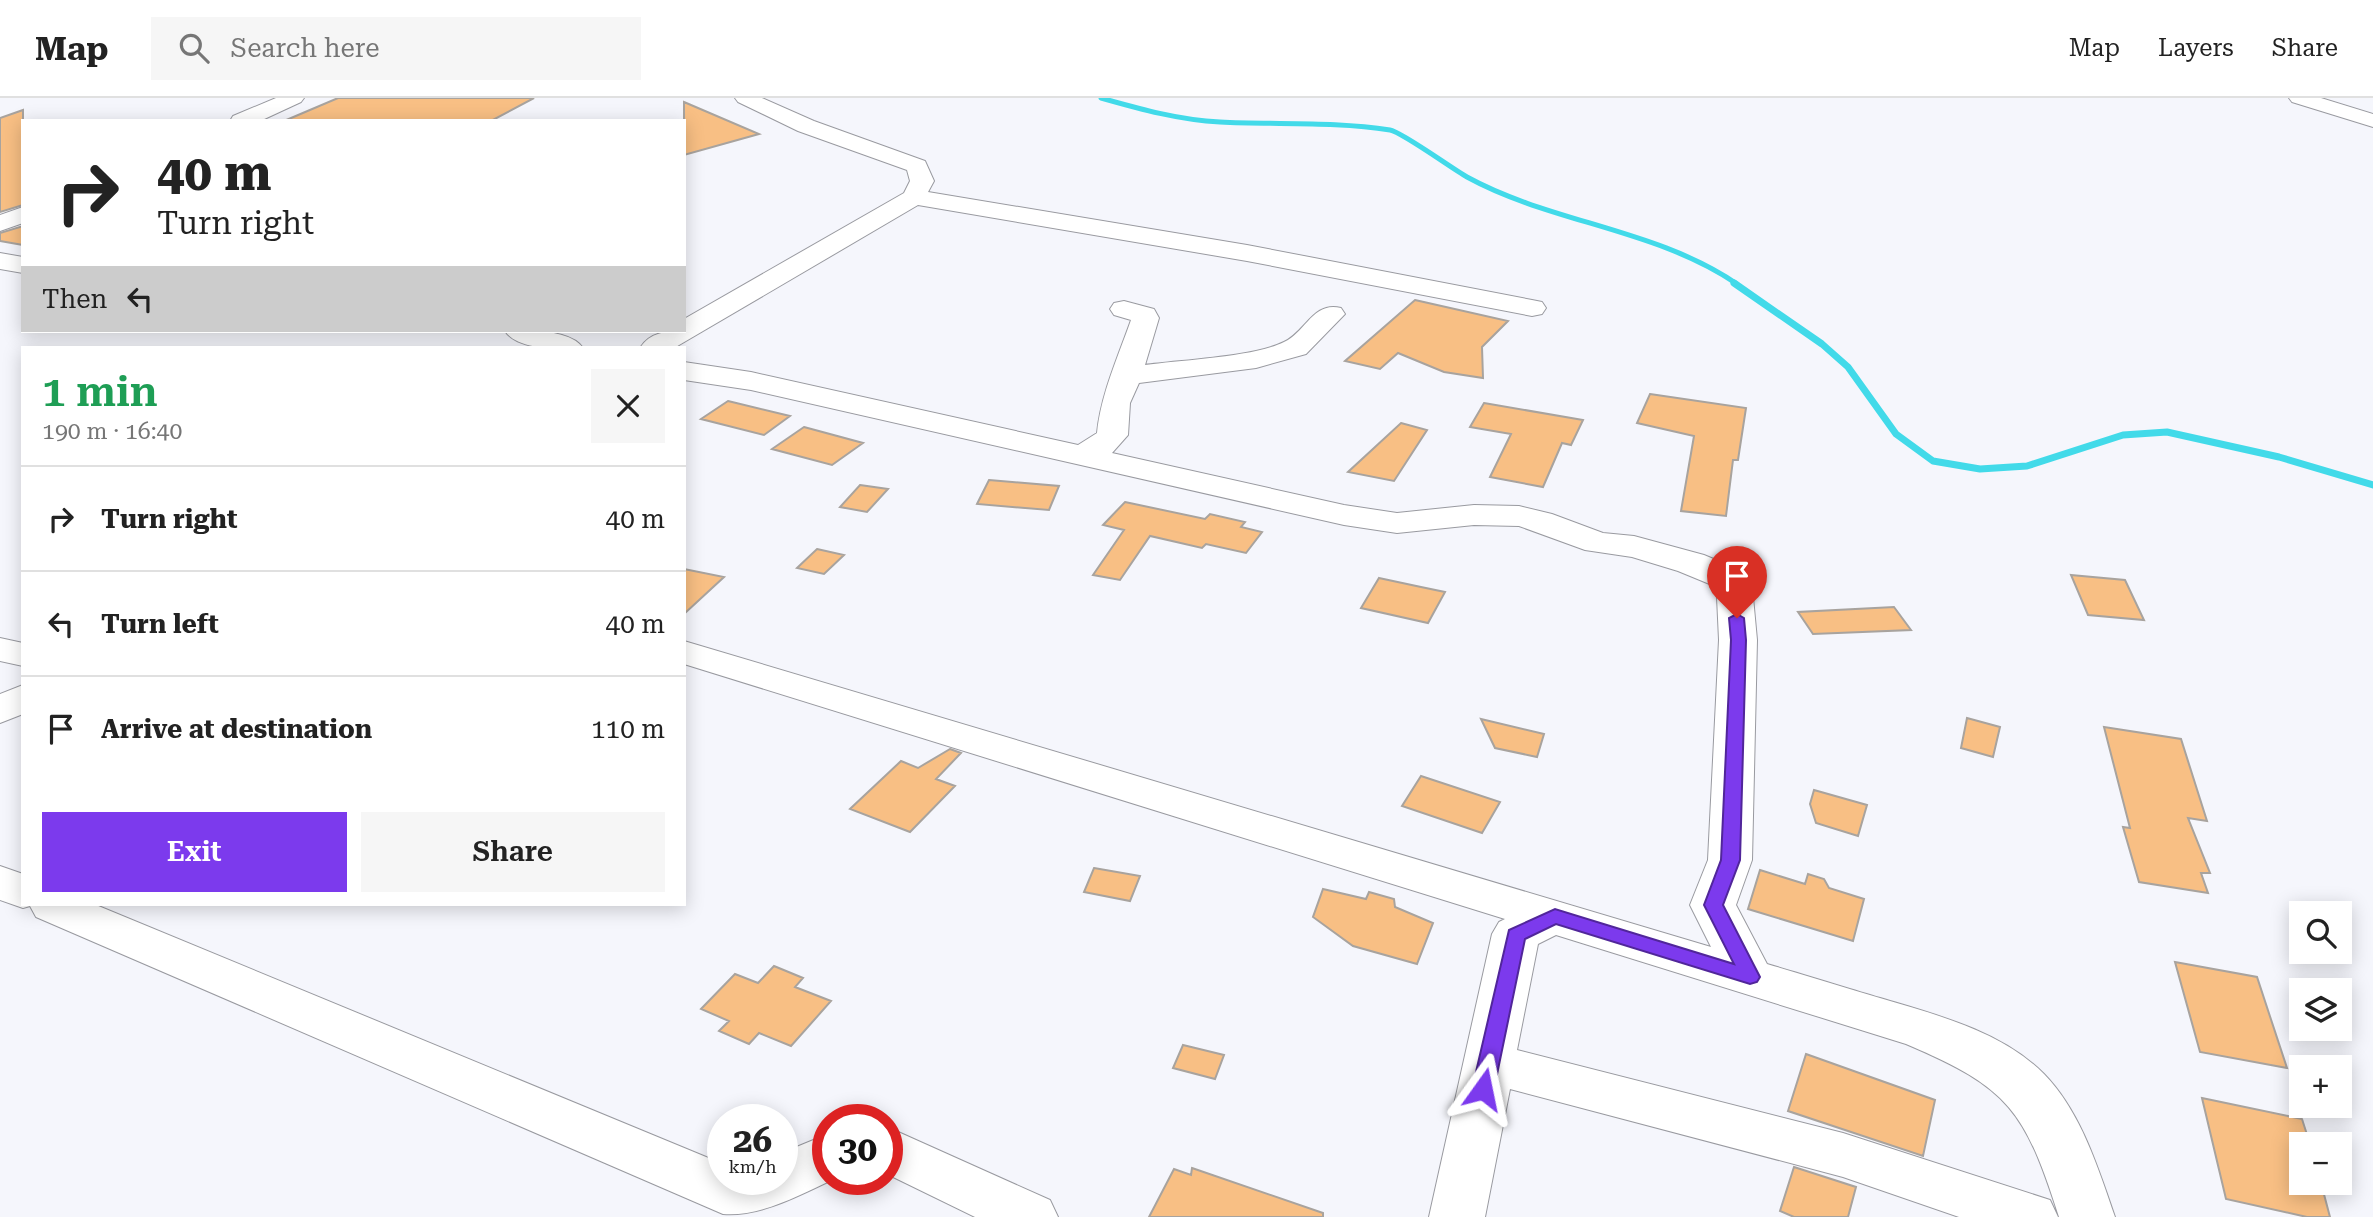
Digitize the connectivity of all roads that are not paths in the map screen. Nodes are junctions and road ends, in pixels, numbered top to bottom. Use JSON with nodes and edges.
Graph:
{"nodes":[{"id":1,"x":294,"y":98,"type":"edge"},
{"id":2,"x":745,"y":98,"type":"edge"},
{"id":3,"x":2299,"y":98,"type":"edge"},
{"id":4,"x":246,"y":119,"type":"edge"},
{"id":5,"x":2373,"y":121,"type":"edge"},
{"id":6,"x":914,"y":197,"type":"junction"},
{"id":7,"x":21,"y":215,"type":"edge"},
{"id":8,"x":0,"y":224,"type":"edge"},
{"id":9,"x":0,"y":261,"type":"edge"},
{"id":10,"x":21,"y":265,"type":"edge"},
{"id":11,"x":1532,"y":308,"type":"dead end"},
{"id":12,"x":1124,"y":309,"type":"dead end"},
{"id":13,"x":1331,"y":314,"type":"dead end"},
{"id":14,"x":686,"y":329,"type":"edge"},
{"id":15,"x":525,"y":333,"type":"edge"},
{"id":16,"x":680,"y":333,"type":"edge"},
{"id":17,"x":563,"y":346,"type":"edge"},
{"id":18,"x":657,"y":346,"type":"edge"},
{"id":19,"x":686,"y":371,"type":"edge"},
{"id":20,"x":1127,"y":376,"type":"junction"},
{"id":21,"x":1082,"y":456,"type":"junction"},
{"id":22,"x":0,"y":649,"type":"edge"},
{"id":23,"x":686,"y":653,"type":"edge"},
{"id":24,"x":21,"y":654,"type":"edge"},
{"id":25,"x":21,"y":698,"type":"edge"},
{"id":26,"x":0,"y":712,"type":"edge"},
{"id":27,"x":0,"y":882,"type":"edge"},
{"id":28,"x":21,"y":891,"type":"edge"},
{"id":29,"x":54,"y":906,"type":"edge"},
{"id":30,"x":1555,"y":916,"type":"junction"},
{"id":31,"x":1750,"y":977,"type":"junction"},
{"id":32,"x":1488,"y":1063,"type":"junction"},
{"id":33,"x":903,"y":1157,"type":"edge"},
{"id":34,"x":707,"y":1182,"type":"edge"},
{"id":35,"x":1030,"y":1217,"type":"edge"},
{"id":36,"x":1457,"y":1217,"type":"edge"},
{"id":37,"x":2030,"y":1217,"type":"edge"},
{"id":38,"x":2087,"y":1217,"type":"edge"}],
"edges":[{"from":1,"to":4,"type":"street"},
{"from":2,"to":6,"type":"street"},
{"from":3,"to":5,"type":"street"},
{"from":6,"to":11,"type":"street"},
{"from":6,"to":14,"type":"street"},
{"from":7,"to":8,"type":"street"},
{"from":9,"to":10,"type":"street"},
{"from":12,"to":20,"type":"street"},
{"from":13,"to":20,"type":"street"},
{"from":15,"to":17,"type":"street"},
{"from":16,"to":18,"type":"street"},
{"from":19,"to":21,"type":"street"},
{"from":20,"to":21,"type":"street"},
{"from":21,"to":31,"type":"street"},
{"from":22,"to":24,"type":"street"},
{"from":23,"to":30,"type":"street"},
{"from":25,"to":26,"type":"street"},
{"from":27,"to":28,"type":"street"},
{"from":29,"to":34,"type":"street"},
{"from":30,"to":31,"type":"street"},
{"from":30,"to":32,"type":"street"},
{"from":31,"to":38,"type":"street"},
{"from":32,"to":36,"type":"street"},
{"from":32,"to":37,"type":"street"},
{"from":33,"to":35,"type":"street"}]}
